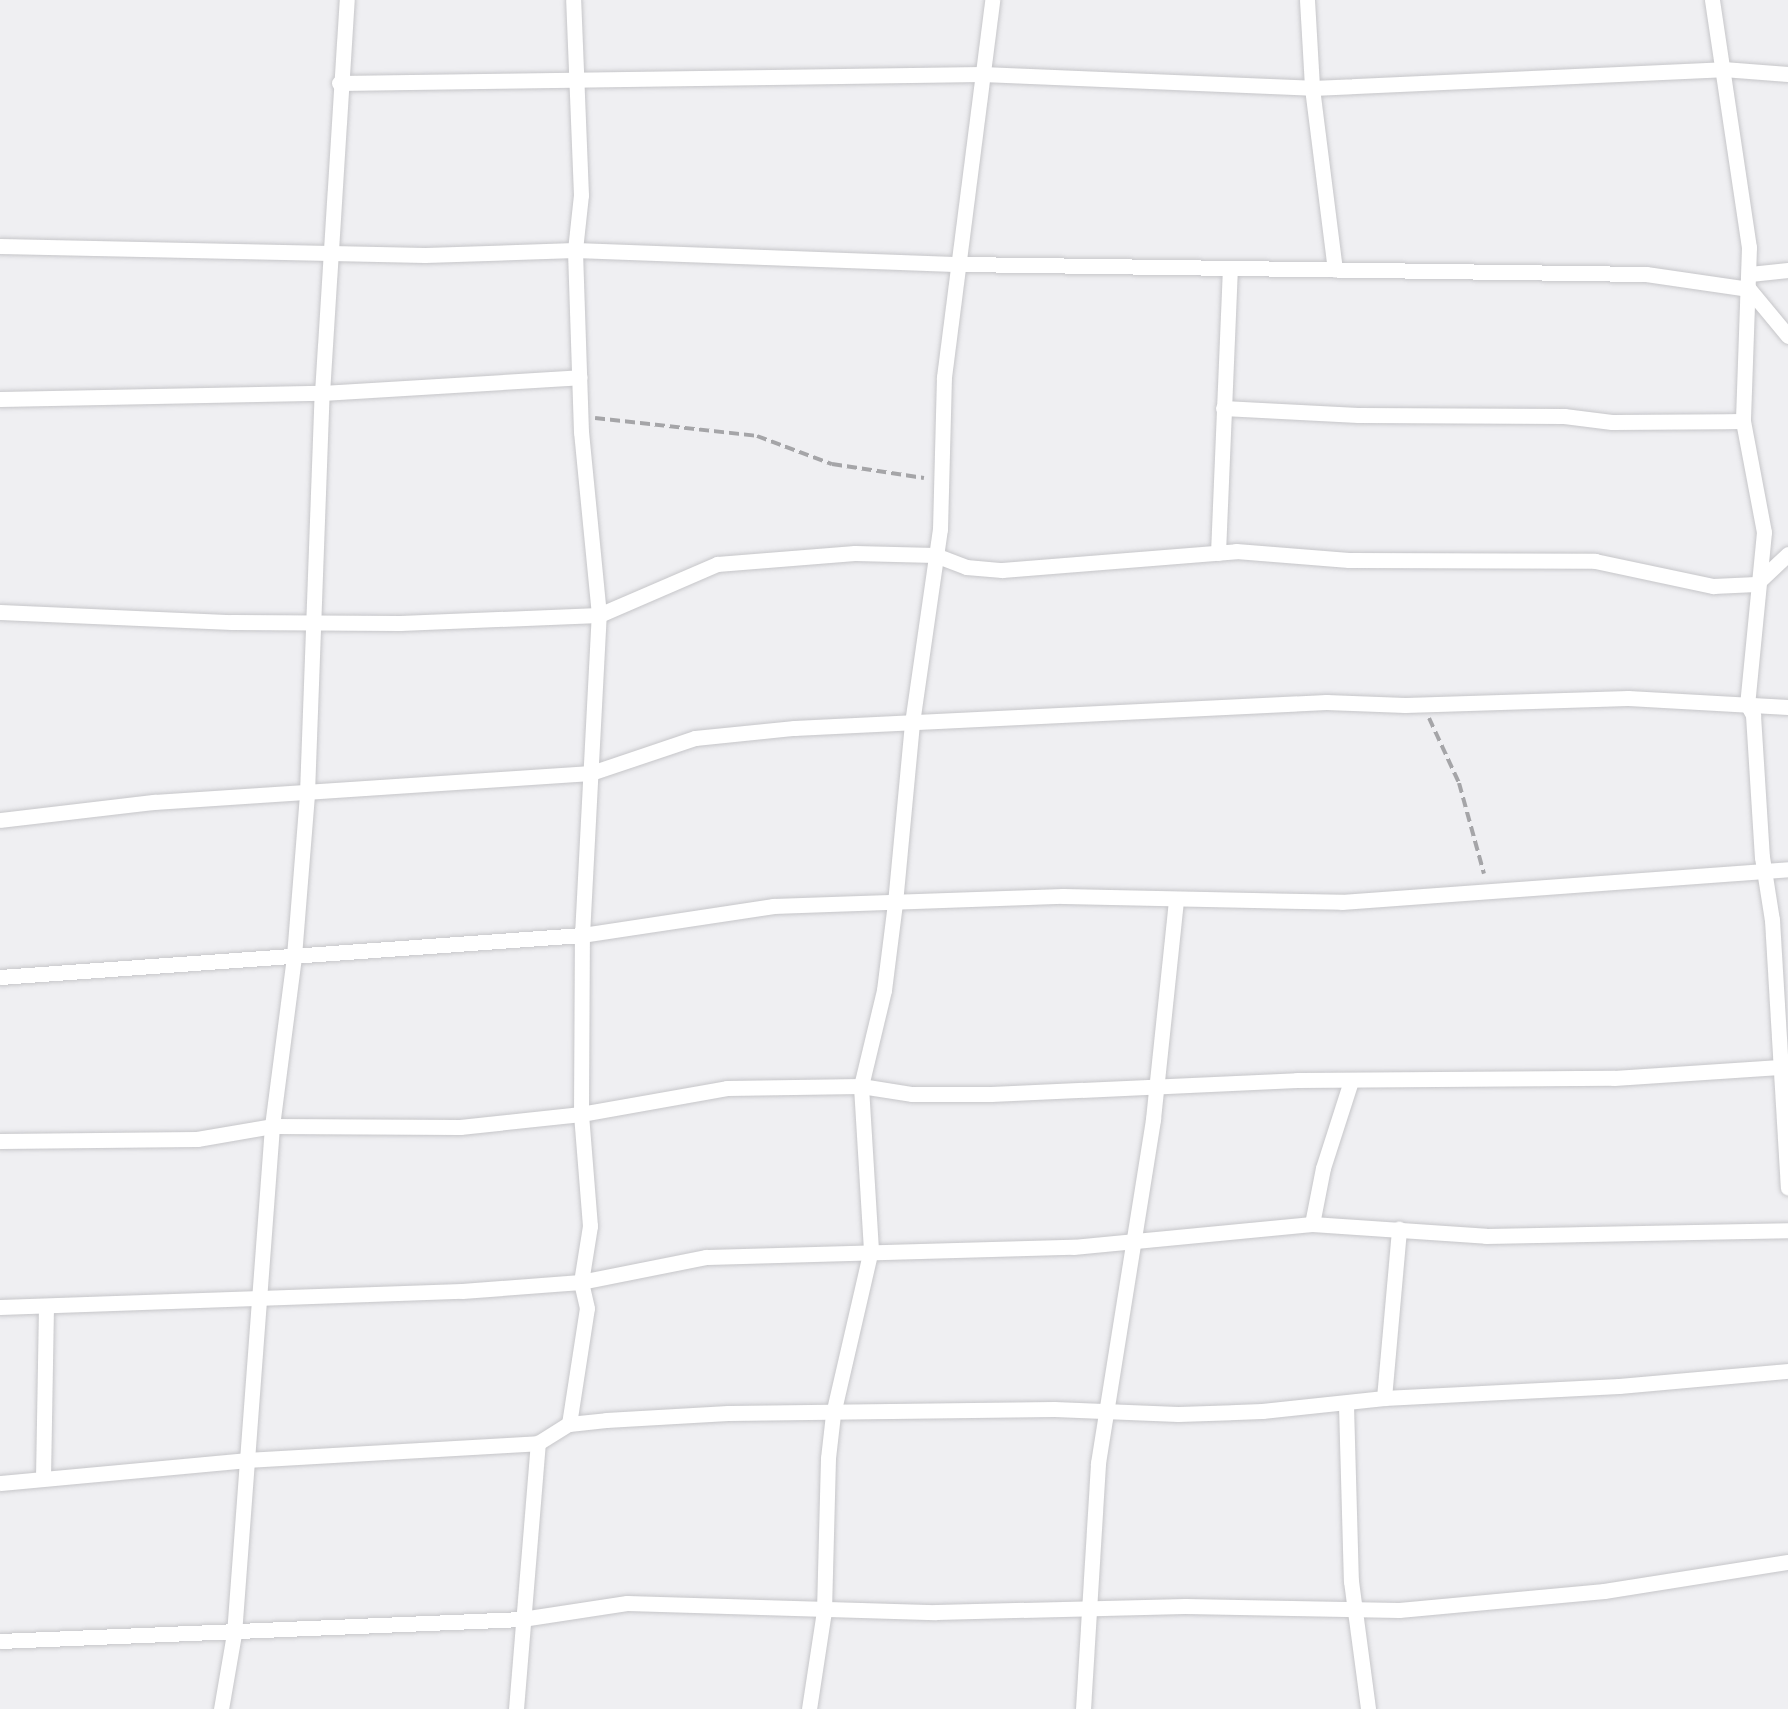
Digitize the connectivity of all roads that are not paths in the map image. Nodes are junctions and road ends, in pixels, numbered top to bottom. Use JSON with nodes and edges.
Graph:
{"nodes":[{"id":1,"x":347,"y":0,"type":"edge"},
{"id":2,"x":572,"y":0,"type":"edge"},
{"id":3,"x":992,"y":0,"type":"edge"},
{"id":4,"x":1308,"y":0,"type":"edge"},
{"id":5,"x":1712,"y":0,"type":"edge"},
{"id":6,"x":1723,"y":69,"type":"junction"},
{"id":7,"x":982,"y":74,"type":"junction"},
{"id":8,"x":1788,"y":74,"type":"edge"},
{"id":9,"x":576,"y":82,"type":"junction"},
{"id":10,"x":339,"y":83,"type":"junction"},
{"id":11,"x":1312,"y":88,"type":"junction"},
{"id":12,"x":0,"y":246,"type":"edge"},
{"id":13,"x":575,"y":250,"type":"junction"},
{"id":14,"x":334,"y":251,"type":"junction"},
{"id":15,"x":961,"y":264,"type":"junction"},
{"id":16,"x":1230,"y":270,"type":"junction"},
{"id":17,"x":1335,"y":270,"type":"junction"},
{"id":18,"x":1788,"y":270,"type":"edge"},
{"id":19,"x":1749,"y":282,"type":"junction"},
{"id":20,"x":1788,"y":336,"type":"edge"},
{"id":21,"x":580,"y":377,"type":"junction"},
{"id":22,"x":322,"y":393,"type":"junction"},
{"id":23,"x":0,"y":399,"type":"edge"},
{"id":24,"x":1223,"y":408,"type":"junction"},
{"id":25,"x":1744,"y":421,"type":"junction"},
{"id":26,"x":1218,"y":552,"type":"junction"},
{"id":27,"x":1788,"y":554,"type":"edge"},
{"id":28,"x":935,"y":555,"type":"junction"},
{"id":29,"x":1756,"y":584,"type":"junction"},
{"id":30,"x":0,"y":612,"type":"edge"},
{"id":31,"x":599,"y":616,"type":"junction"},
{"id":32,"x":314,"y":622,"type":"junction"},
{"id":33,"x":1747,"y":704,"type":"junction"},
{"id":34,"x":1788,"y":707,"type":"edge"},
{"id":35,"x":912,"y":723,"type":"junction"},
{"id":36,"x":590,"y":772,"type":"junction"},
{"id":37,"x":307,"y":793,"type":"junction"},
{"id":38,"x":1,"y":821,"type":"edge"},
{"id":39,"x":1788,"y":869,"type":"edge"},
{"id":40,"x":1764,"y":871,"type":"junction"},
{"id":41,"x":1176,"y":900,"type":"junction"},
{"id":42,"x":896,"y":903,"type":"junction"},
{"id":43,"x":582,"y":935,"type":"junction"},
{"id":44,"x":294,"y":956,"type":"junction"},
{"id":45,"x":0,"y":977,"type":"edge"},
{"id":46,"x":1783,"y":1047,"type":"edge"},
{"id":47,"x":1780,"y":1066,"type":"junction"},
{"id":48,"x":1352,"y":1081,"type":"junction"},
{"id":49,"x":861,"y":1086,"type":"junction"},
{"id":50,"x":1156,"y":1086,"type":"junction"},
{"id":51,"x":581,"y":1114,"type":"junction"},
{"id":52,"x":272,"y":1126,"type":"junction"},
{"id":53,"x":0,"y":1141,"type":"edge"},
{"id":54,"x":1788,"y":1188,"type":"edge"},
{"id":55,"x":1312,"y":1224,"type":"junction"},
{"id":56,"x":1399,"y":1229,"type":"junction"},
{"id":57,"x":1788,"y":1230,"type":"edge"},
{"id":58,"x":1131,"y":1243,"type":"junction"},
{"id":59,"x":871,"y":1250,"type":"junction"},
{"id":60,"x":581,"y":1282,"type":"junction"},
{"id":61,"x":262,"y":1298,"type":"junction"},
{"id":62,"x":46,"y":1306,"type":"junction"},
{"id":63,"x":0,"y":1307,"type":"edge"},
{"id":64,"x":1788,"y":1371,"type":"edge"},
{"id":65,"x":1384,"y":1398,"type":"junction"},
{"id":66,"x":1346,"y":1405,"type":"junction"},
{"id":67,"x":1105,"y":1412,"type":"junction"},
{"id":68,"x":834,"y":1414,"type":"junction"},
{"id":69,"x":570,"y":1424,"type":"junction"},
{"id":70,"x":538,"y":1443,"type":"junction"},
{"id":71,"x":246,"y":1460,"type":"junction"},
{"id":72,"x":43,"y":1478,"type":"junction"},
{"id":73,"x":0,"y":1483,"type":"edge"},
{"id":74,"x":1788,"y":1562,"type":"edge"},
{"id":75,"x":1355,"y":1608,"type":"junction"},
{"id":76,"x":824,"y":1610,"type":"junction"},
{"id":77,"x":1089,"y":1610,"type":"junction"},
{"id":78,"x":522,"y":1620,"type":"junction"},
{"id":79,"x":234,"y":1634,"type":"junction"},
{"id":80,"x":0,"y":1641,"type":"edge"},
{"id":81,"x":221,"y":1709,"type":"edge"},
{"id":82,"x":516,"y":1709,"type":"edge"},
{"id":83,"x":809,"y":1709,"type":"edge"},
{"id":84,"x":1083,"y":1709,"type":"edge"},
{"id":85,"x":1368,"y":1709,"type":"edge"}],
"edges":[{"from":1,"to":10,"type":"street"},
{"from":2,"to":9,"type":"street"},
{"from":3,"to":7,"type":"street"},
{"from":4,"to":11,"type":"street"},
{"from":5,"to":6,"type":"street"},
{"from":6,"to":8,"type":"street"},
{"from":6,"to":11,"type":"street"},
{"from":6,"to":19,"type":"street"},
{"from":7,"to":9,"type":"street"},
{"from":7,"to":11,"type":"street"},
{"from":7,"to":15,"type":"street"},
{"from":9,"to":10,"type":"street"},
{"from":9,"to":13,"type":"street"},
{"from":10,"to":14,"type":"street"},
{"from":11,"to":17,"type":"street"},
{"from":12,"to":14,"type":"street"},
{"from":13,"to":14,"type":"street"},
{"from":13,"to":15,"type":"street"},
{"from":13,"to":21,"type":"street"},
{"from":14,"to":22,"type":"street"},
{"from":15,"to":16,"type":"street"},
{"from":15,"to":28,"type":"street"},
{"from":16,"to":17,"type":"street"},
{"from":16,"to":24,"type":"street"},
{"from":17,"to":19,"type":"street"},
{"from":18,"to":19,"type":"street"},
{"from":19,"to":20,"type":"street"},
{"from":19,"to":25,"type":"street"},
{"from":21,"to":22,"type":"street"},
{"from":21,"to":31,"type":"street"},
{"from":22,"to":23,"type":"street"},
{"from":22,"to":32,"type":"street"},
{"from":24,"to":25,"type":"street"},
{"from":24,"to":26,"type":"street"},
{"from":25,"to":29,"type":"street"},
{"from":26,"to":28,"type":"street"},
{"from":26,"to":29,"type":"street"},
{"from":27,"to":29,"type":"street"},
{"from":28,"to":31,"type":"street"},
{"from":28,"to":35,"type":"street"},
{"from":29,"to":33,"type":"street"},
{"from":30,"to":32,"type":"street"},
{"from":31,"to":32,"type":"street"},
{"from":31,"to":36,"type":"street"},
{"from":32,"to":37,"type":"street"},
{"from":33,"to":34,"type":"street"},
{"from":33,"to":35,"type":"street"},
{"from":33,"to":40,"type":"street"},
{"from":35,"to":36,"type":"street"},
{"from":35,"to":42,"type":"street"},
{"from":36,"to":37,"type":"street"},
{"from":36,"to":43,"type":"street"},
{"from":37,"to":38,"type":"street"},
{"from":37,"to":44,"type":"street"},
{"from":39,"to":40,"type":"street"},
{"from":40,"to":41,"type":"street"},
{"from":40,"to":46,"type":"street"},
{"from":41,"to":42,"type":"street"},
{"from":41,"to":50,"type":"street"},
{"from":42,"to":43,"type":"street"},
{"from":42,"to":49,"type":"street"},
{"from":43,"to":44,"type":"street"},
{"from":43,"to":51,"type":"street"},
{"from":44,"to":45,"type":"street"},
{"from":44,"to":52,"type":"street"},
{"from":46,"to":47,"type":"street"},
{"from":47,"to":48,"type":"street"},
{"from":47,"to":54,"type":"street"},
{"from":48,"to":50,"type":"street"},
{"from":48,"to":55,"type":"street"},
{"from":49,"to":50,"type":"street"},
{"from":49,"to":51,"type":"street"},
{"from":49,"to":59,"type":"street"},
{"from":50,"to":58,"type":"street"},
{"from":51,"to":52,"type":"street"},
{"from":51,"to":60,"type":"street"},
{"from":52,"to":53,"type":"street"},
{"from":52,"to":61,"type":"street"},
{"from":55,"to":56,"type":"street"},
{"from":55,"to":58,"type":"street"},
{"from":56,"to":57,"type":"street"},
{"from":56,"to":65,"type":"street"},
{"from":58,"to":59,"type":"street"},
{"from":58,"to":67,"type":"street"},
{"from":59,"to":60,"type":"street"},
{"from":59,"to":68,"type":"street"},
{"from":60,"to":61,"type":"street"},
{"from":60,"to":69,"type":"street"},
{"from":61,"to":62,"type":"street"},
{"from":61,"to":71,"type":"street"},
{"from":62,"to":63,"type":"street"},
{"from":62,"to":72,"type":"street"},
{"from":64,"to":65,"type":"street"},
{"from":65,"to":66,"type":"street"},
{"from":66,"to":67,"type":"street"},
{"from":66,"to":75,"type":"street"},
{"from":67,"to":68,"type":"street"},
{"from":67,"to":77,"type":"street"},
{"from":68,"to":69,"type":"street"},
{"from":68,"to":76,"type":"street"},
{"from":69,"to":70,"type":"street"},
{"from":70,"to":71,"type":"street"},
{"from":70,"to":78,"type":"street"},
{"from":71,"to":72,"type":"street"},
{"from":71,"to":79,"type":"street"},
{"from":72,"to":73,"type":"street"},
{"from":74,"to":75,"type":"street"},
{"from":75,"to":77,"type":"street"},
{"from":75,"to":85,"type":"street"},
{"from":76,"to":77,"type":"street"},
{"from":76,"to":78,"type":"street"},
{"from":76,"to":83,"type":"street"},
{"from":77,"to":84,"type":"street"},
{"from":78,"to":79,"type":"street"},
{"from":78,"to":82,"type":"street"},
{"from":79,"to":80,"type":"street"},
{"from":79,"to":81,"type":"street"}]}
